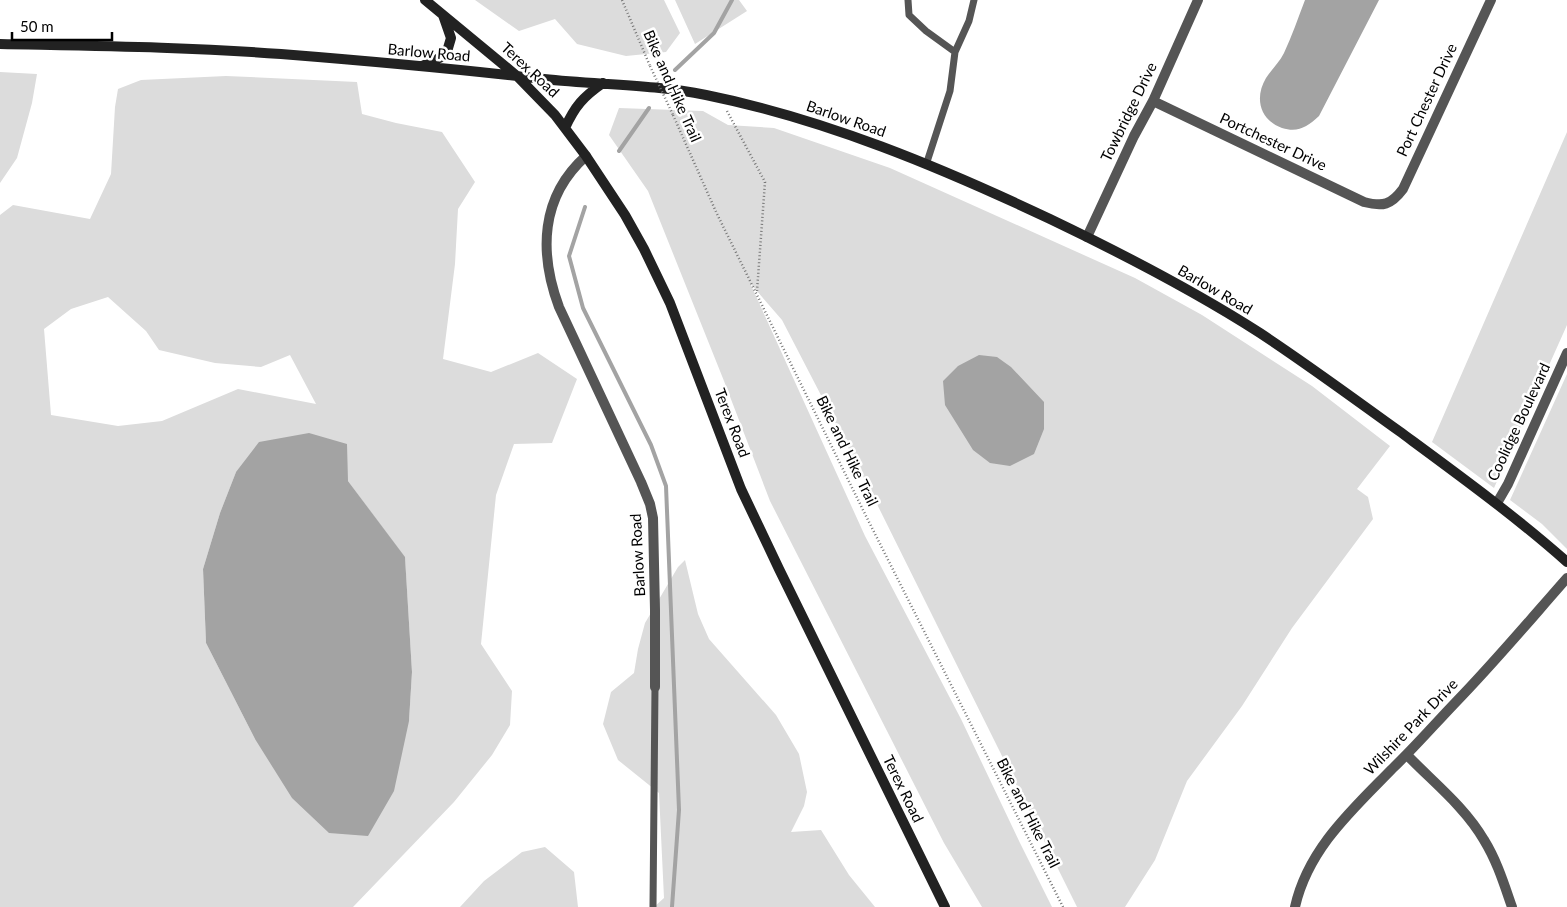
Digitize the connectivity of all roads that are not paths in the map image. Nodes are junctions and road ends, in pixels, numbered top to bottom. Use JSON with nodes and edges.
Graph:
{"nodes":[{"id":1,"x":425,"y":0,"type":"edge"},
{"id":2,"x":908,"y":0,"type":"edge"},
{"id":3,"x":974,"y":0,"type":"edge"},
{"id":4,"x":1198,"y":0,"type":"edge"},
{"id":5,"x":1491,"y":0,"type":"edge"},
{"id":6,"x":443,"y":14,"type":"junction"},
{"id":7,"x":0,"y":44,"type":"edge"},
{"id":8,"x":956,"y":52,"type":"junction"},
{"id":9,"x":422,"y":66,"type":"junction"},
{"id":10,"x":517,"y":76,"type":"junction"},
{"id":11,"x":603,"y":83,"type":"junction"},
{"id":12,"x":1153,"y":101,"type":"junction"},
{"id":13,"x":565,"y":128,"type":"junction"},
{"id":14,"x":586,"y":156,"type":"junction"},
{"id":15,"x":926,"y":165,"type":"junction"},
{"id":16,"x":1382,"y":205,"type":"joint"},
{"id":17,"x":1087,"y":237,"type":"junction"},
{"id":18,"x":1567,"y":353,"type":"edge"},
{"id":19,"x":1497,"y":503,"type":"junction"},
{"id":20,"x":1567,"y":562,"type":"edge"},
{"id":21,"x":1567,"y":578,"type":"edge"},
{"id":22,"x":655,"y":687,"type":"joint"},
{"id":23,"x":1407,"y":754,"type":"junction"},
{"id":24,"x":653,"y":907,"type":"edge"},
{"id":25,"x":945,"y":907,"type":"edge"},
{"id":26,"x":1295,"y":907,"type":"edge"},
{"id":27,"x":1512,"y":907,"type":"edge"}],
"edges":[{"from":1,"to":6,"type":"street","name":"Terex Road"},
{"from":2,"to":8,"type":"lane"},
{"from":3,"to":8,"type":"lane"},
{"from":4,"to":12,"type":"street","name":"Towbridge Drive"},
{"from":5,"to":16,"type":"street","name":"Port Chester Drive"},
{"from":6,"to":9,"type":"street"},
{"from":6,"to":10,"type":"street","name":"Terex Road"},
{"from":7,"to":9,"type":"street","name":"Barlow Road"},
{"from":8,"to":15,"type":"lane"},
{"from":9,"to":10,"type":"street","name":"Barlow Road"},
{"from":10,"to":11,"type":"street","name":"Barlow Road"},
{"from":10,"to":13,"type":"street","name":"Terex Road"},
{"from":11,"to":13,"type":"street"},
{"from":11,"to":15,"type":"street","name":"Barlow Road"},
{"from":12,"to":16,"type":"street","name":"Portchester Drive"},
{"from":12,"to":17,"type":"street","name":"Towbridge Drive"},
{"from":13,"to":14,"type":"street","name":"Terex Road"},
{"from":14,"to":22,"type":"street","name":"Barlow Road"},
{"from":14,"to":25,"type":"street","name":"Terex Road"},
{"from":15,"to":17,"type":"street","name":"Barlow Road"},
{"from":17,"to":19,"type":"street","name":"Barlow Road"},
{"from":18,"to":19,"type":"street","name":"Coolidge Boulevard"},
{"from":19,"to":20,"type":"street","name":"Barlow Road"},
{"from":21,"to":23,"type":"street","name":"Wilshire Park Drive"},
{"from":22,"to":24,"type":"lane"},
{"from":23,"to":26,"type":"street","name":"Wilshire Park Drive"},
{"from":23,"to":27,"type":"street"}]}
